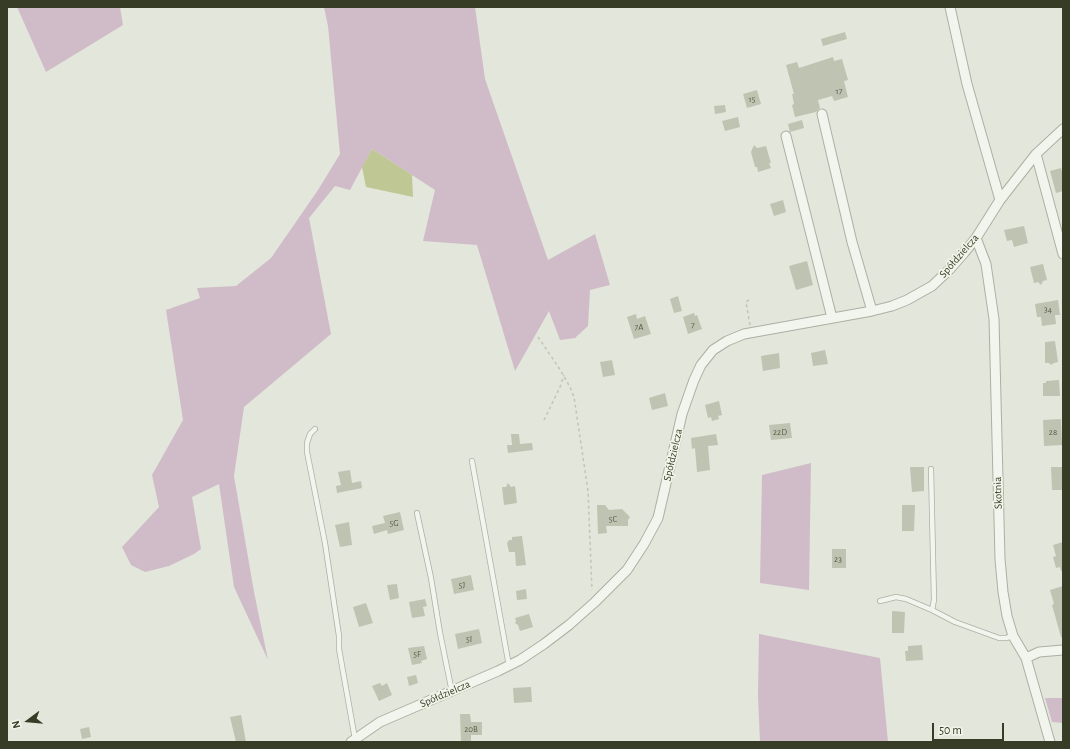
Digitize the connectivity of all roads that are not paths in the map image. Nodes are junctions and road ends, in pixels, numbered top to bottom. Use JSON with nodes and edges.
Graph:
{"nodes":[{"id":1,"x":950,"y":7,"type":"edge"},
{"id":2,"x":822,"y":114,"type":"dead end"},
{"id":3,"x":1063,"y":129,"type":"edge"},
{"id":4,"x":786,"y":136,"type":"dead end"},
{"id":5,"x":1036,"y":154,"type":"junction"},
{"id":6,"x":1000,"y":200,"type":"junction"},
{"id":7,"x":976,"y":238,"type":"junction"},
{"id":8,"x":1063,"y":254,"type":"edge"},
{"id":9,"x":872,"y":311,"type":"junction"},
{"id":10,"x":832,"y":318,"type":"junction"},
{"id":11,"x":315,"y":429,"type":"dead end"},
{"id":12,"x":472,"y":461,"type":"dead end"},
{"id":13,"x":931,"y":469,"type":"dead end"},
{"id":14,"x":417,"y":513,"type":"dead end"},
{"id":15,"x":880,"y":601,"type":"dead end"},
{"id":16,"x":932,"y":610,"type":"junction"},
{"id":17,"x":1013,"y":636,"type":"junction"},
{"id":18,"x":1063,"y":650,"type":"edge"},
{"id":19,"x":1026,"y":658,"type":"junction"},
{"id":20,"x":509,"y":666,"type":"junction"},
{"id":21,"x":452,"y":692,"type":"junction"},
{"id":22,"x":353,"y":740,"type":"edge"},
{"id":23,"x":1050,"y":742,"type":"edge"}],
"edges":[{"from":1,"to":6,"type":"street"},
{"from":2,"to":9,"type":"street"},
{"from":3,"to":5,"type":"street","name":"Spółdzielcza"},
{"from":4,"to":10,"type":"street"},
{"from":5,"to":6,"type":"street","name":"Spółdzielcza"},
{"from":5,"to":8,"type":"street"},
{"from":6,"to":7,"type":"street","name":"Spółdzielcza"},
{"from":7,"to":9,"type":"street","name":"Spółdzielcza"},
{"from":7,"to":17,"type":"street","name":"Skotnia"},
{"from":9,"to":10,"type":"street","name":"Spółdzielcza"},
{"from":10,"to":20,"type":"street","name":"Spółdzielcza"},
{"from":11,"to":22,"type":"lane"},
{"from":12,"to":20,"type":"lane"},
{"from":13,"to":16,"type":"lane"},
{"from":14,"to":21,"type":"lane"},
{"from":15,"to":16,"type":"lane"},
{"from":16,"to":17,"type":"lane"},
{"from":17,"to":19,"type":"street","name":"Skotnia"},
{"from":18,"to":19,"type":"street"},
{"from":19,"to":23,"type":"street","name":"Skotnia"},
{"from":20,"to":21,"type":"street","name":"Spółdzielcza"},
{"from":21,"to":22,"type":"street","name":"Spółdzielcza"}]}
